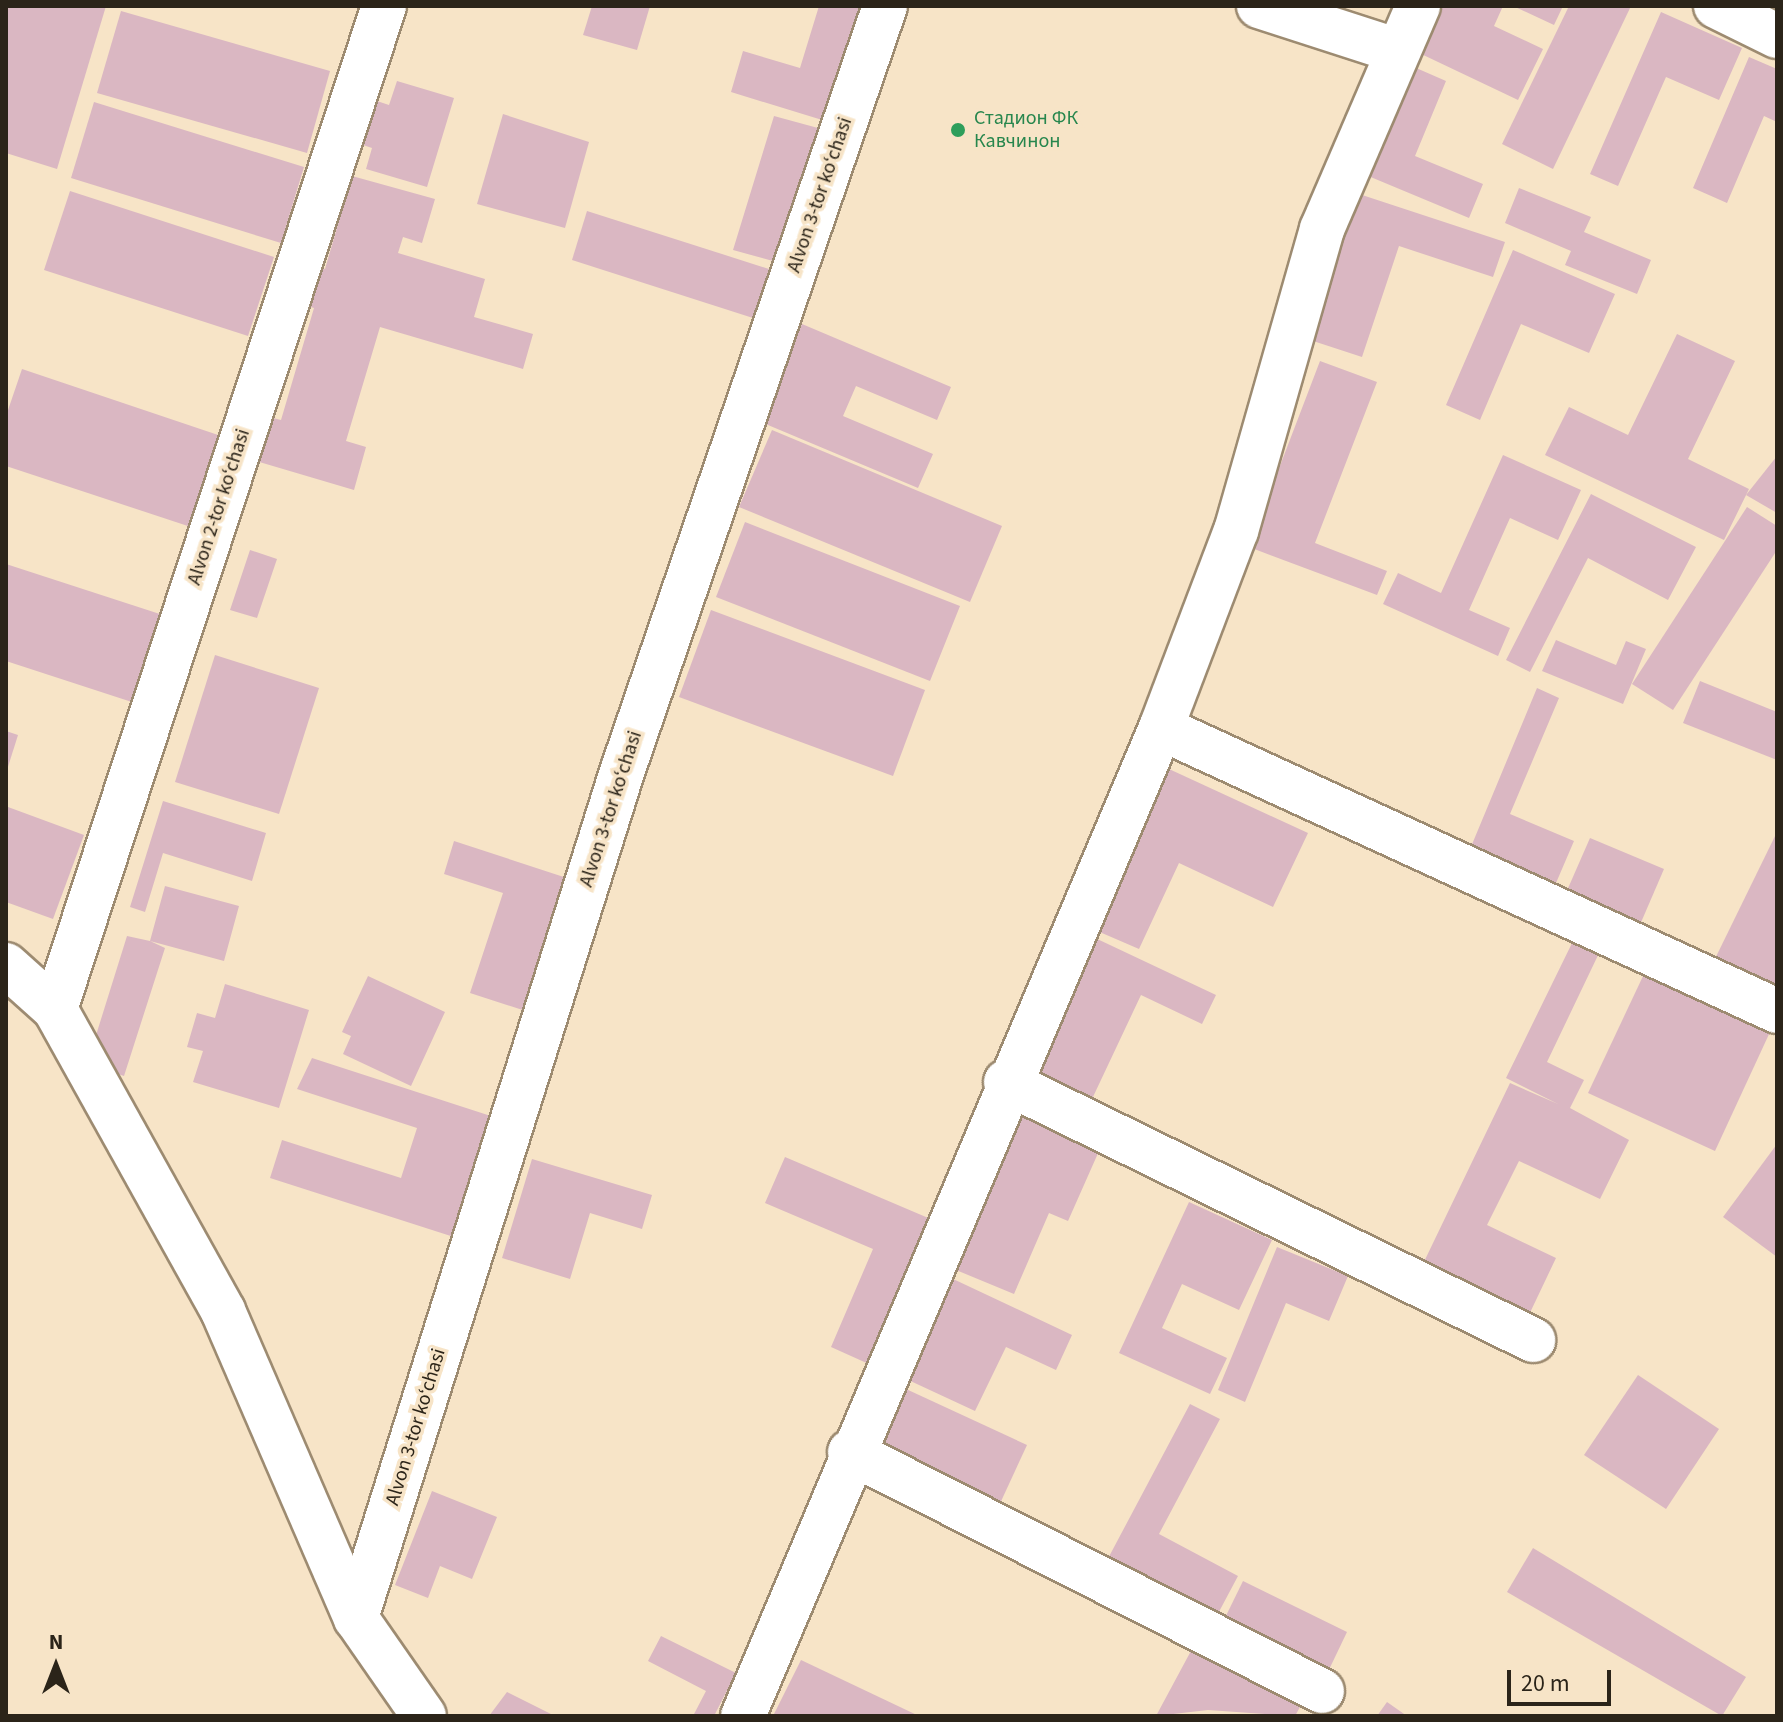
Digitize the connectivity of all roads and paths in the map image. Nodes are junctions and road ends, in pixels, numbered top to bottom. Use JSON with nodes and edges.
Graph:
{"nodes":[{"id":1,"x":384,"y":6,"type":"edge"},
{"id":2,"x":885,"y":6,"type":"edge"},
{"id":3,"x":1259,"y":6,"type":"edge"},
{"id":4,"x":1418,"y":6,"type":"edge"},
{"id":5,"x":1716,"y":6,"type":"edge"},
{"id":6,"x":1777,"y":36,"type":"edge"},
{"id":7,"x":1395,"y":50,"type":"junction"},
{"id":8,"x":1161,"y":728,"type":"junction"},
{"id":9,"x":6,"y":965,"type":"edge"},
{"id":10,"x":55,"y":1009,"type":"junction"},
{"id":11,"x":1777,"y":1011,"type":"edge"},
{"id":12,"x":1006,"y":1082,"type":"junction"},
{"id":13,"x":1533,"y":1340,"type":"dead end"},
{"id":14,"x":850,"y":1452,"type":"junction"},
{"id":15,"x":356,"y":1618,"type":"junction"},
{"id":16,"x":1322,"y":1691,"type":"dead end"},
{"id":17,"x":424,"y":1716,"type":"edge"},
{"id":18,"x":743,"y":1716,"type":"edge"}],
"edges":[{"from":1,"to":10,"type":"street","name":"Alvon 2-tor ko‘chasi"},
{"from":2,"to":15,"type":"street","name":"Alvon 3-tor ko‘chasi"},
{"from":3,"to":7,"type":"street"},
{"from":4,"to":7,"type":"street"},
{"from":5,"to":6,"type":"street"},
{"from":7,"to":8,"type":"street"},
{"from":8,"to":11,"type":"street"},
{"from":8,"to":12,"type":"street"},
{"from":9,"to":10,"type":"street"},
{"from":10,"to":15,"type":"street"},
{"from":12,"to":13,"type":"street"},
{"from":12,"to":14,"type":"street"},
{"from":14,"to":16,"type":"street"},
{"from":14,"to":18,"type":"street"},
{"from":15,"to":17,"type":"street"}]}
